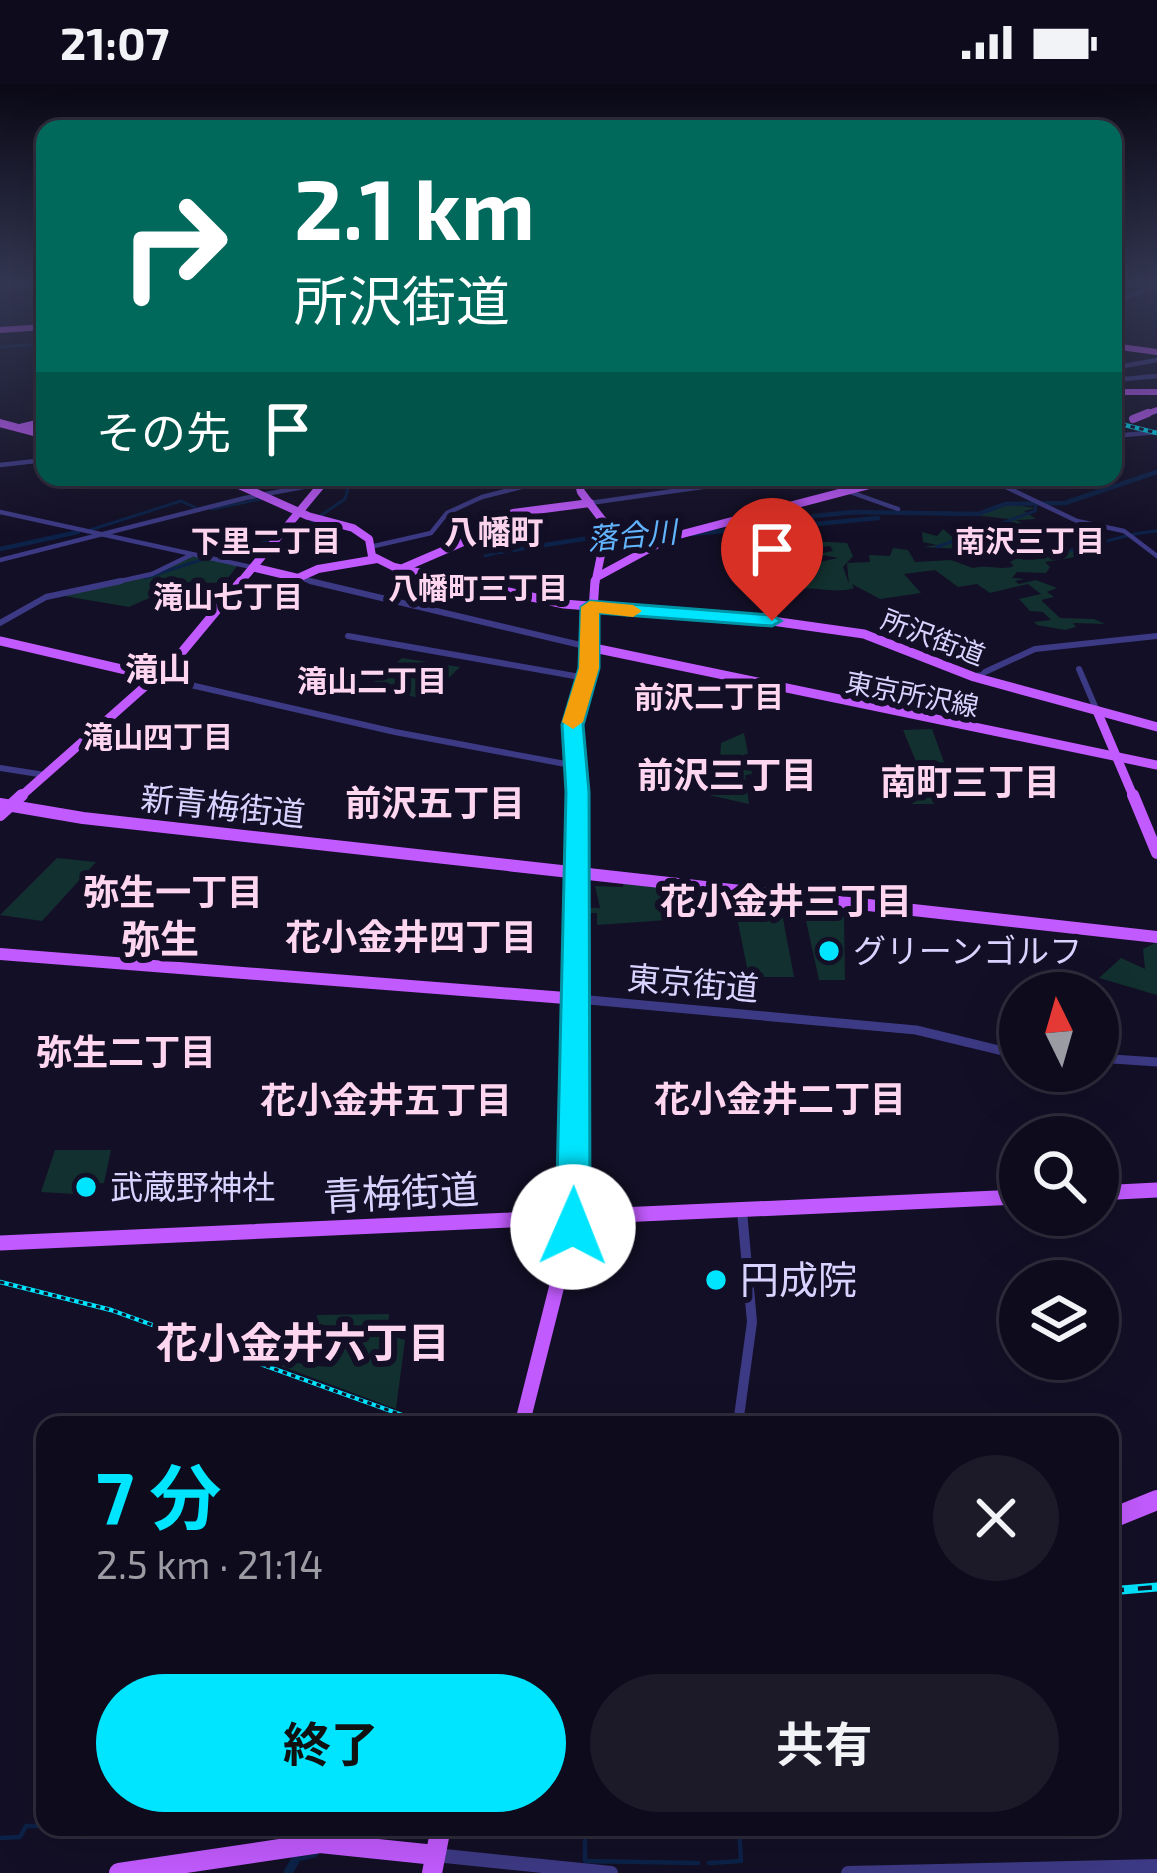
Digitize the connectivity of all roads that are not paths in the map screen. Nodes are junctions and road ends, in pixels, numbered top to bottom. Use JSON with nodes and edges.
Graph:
{"nodes":[{"id":1,"x":1157,"y":376,"type":"edge"},
{"id":2,"x":1122,"y":380,"type":"edge"},
{"id":3,"x":1122,"y":387,"type":"edge"},
{"id":4,"x":1122,"y":392,"type":"edge"},
{"id":5,"x":1129,"y":392,"type":"junction"},
{"id":6,"x":1157,"y":392,"type":"edge"},
{"id":7,"x":1157,"y":410,"type":"edge"},
{"id":8,"x":1133,"y":418,"type":"dead end"},
{"id":9,"x":0,"y":423,"type":"edge"},
{"id":10,"x":36,"y":424,"type":"edge"},
{"id":11,"x":19,"y":428,"type":"junction"},
{"id":12,"x":1157,"y":432,"type":"edge"},
{"id":13,"x":36,"y":433,"type":"edge"},
{"id":14,"x":1122,"y":435,"type":"edge"},
{"id":15,"x":36,"y":461,"type":"edge"},
{"id":16,"x":0,"y":465,"type":"edge"},
{"id":17,"x":246,"y":486,"type":"edge"},
{"id":18,"x":306,"y":486,"type":"edge"},
{"id":19,"x":322,"y":486,"type":"edge"},
{"id":20,"x":525,"y":486,"type":"edge"},
{"id":21,"x":582,"y":486,"type":"edge"},
{"id":22,"x":706,"y":486,"type":"edge"},
{"id":23,"x":836,"y":486,"type":"edge"},
{"id":24,"x":864,"y":486,"type":"edge"},
{"id":25,"x":1004,"y":486,"type":"edge"},
{"id":26,"x":848,"y":490,"type":"junction"},
{"id":27,"x":271,"y":495,"type":"junction"},
{"id":28,"x":590,"y":502,"type":"junction"},
{"id":29,"x":898,"y":509,"type":"dead end"},
{"id":30,"x":300,"y":512,"type":"junction"},
{"id":31,"x":0,"y":516,"type":"edge"},
{"id":32,"x":100,"y":534,"type":"junction"},
{"id":33,"x":370,"y":547,"type":"junction"},
{"id":34,"x":192,"y":554,"type":"junction"},
{"id":35,"x":1157,"y":556,"type":"edge"},
{"id":36,"x":0,"y":560,"type":"edge"},
{"id":37,"x":377,"y":560,"type":"junction"},
{"id":38,"x":256,"y":568,"type":"junction"},
{"id":39,"x":402,"y":569,"type":"junction"},
{"id":40,"x":598,"y":572,"type":"junction"},
{"id":41,"x":298,"y":578,"type":"junction"},
{"id":42,"x":590,"y":607,"type":"junction"},
{"id":43,"x":0,"y":623,"type":"edge"},
{"id":44,"x":348,"y":636,"type":"dead end"},
{"id":45,"x":1157,"y":636,"type":"edge"},
{"id":46,"x":0,"y":641,"type":"edge"},
{"id":47,"x":1068,"y":645,"type":"junction"},
{"id":48,"x":590,"y":647,"type":"junction"},
{"id":49,"x":155,"y":677,"type":"junction"},
{"id":50,"x":586,"y":677,"type":"junction"},
{"id":51,"x":974,"y":677,"type":"junction"},
{"id":52,"x":1097,"y":711,"type":"junction"},
{"id":53,"x":1157,"y":727,"type":"edge"},
{"id":54,"x":1118,"y":757,"type":"junction"},
{"id":55,"x":1157,"y":765,"type":"edge"},
{"id":56,"x":576,"y":766,"type":"junction"},
{"id":57,"x":0,"y":768,"type":"edge"},
{"id":58,"x":45,"y":775,"type":"junction"},
{"id":59,"x":3,"y":808,"type":"edge"},
{"id":60,"x":1157,"y":853,"type":"edge"},
{"id":61,"x":577,"y":873,"type":"junction"},
{"id":62,"x":1157,"y":937,"type":"edge"},
{"id":63,"x":0,"y":954,"type":"edge"},
{"id":64,"x":578,"y":999,"type":"junction"},
{"id":65,"x":999,"y":1050,"type":"edge"},
{"id":66,"x":1119,"y":1059,"type":"edge"},
{"id":67,"x":1157,"y":1062,"type":"edge"},
{"id":68,"x":1157,"y":1190,"type":"edge"},
{"id":69,"x":1119,"y":1192,"type":"edge"},
{"id":70,"x":999,"y":1198,"type":"edge"},
{"id":71,"x":742,"y":1211,"type":"junction"},
{"id":72,"x":574,"y":1218,"type":"junction"},
{"id":73,"x":0,"y":1243,"type":"edge"},
{"id":74,"x":524,"y":1416,"type":"edge"},
{"id":75,"x":740,"y":1416,"type":"edge"},
{"id":76,"x":1157,"y":1500,"type":"edge"},
{"id":77,"x":1119,"y":1516,"type":"edge"},
{"id":78,"x":434,"y":1864,"type":"edge"},
{"id":79,"x":1157,"y":1866,"type":"edge"},
{"id":80,"x":119,"y":1873,"type":"edge"},
{"id":81,"x":611,"y":1873,"type":"edge"},
{"id":82,"x":848,"y":1873,"type":"edge"}],
"edges":[{"from":1,"to":2,"type":"street"},
{"from":3,"to":5,"type":"street"},
{"from":4,"to":5,"type":"main road"},
{"from":5,"to":6,"type":"main road"},
{"from":7,"to":8,"type":"main road"},
{"from":9,"to":11,"type":"main road"},
{"from":10,"to":11,"type":"main road"},
{"from":11,"to":13,"type":"main road"},
{"from":12,"to":14,"type":"street"},
{"from":15,"to":16,"type":"street"},
{"from":17,"to":27,"type":"main road"},
{"from":18,"to":27,"type":"street"},
{"from":19,"to":30,"type":"main road"},
{"from":20,"to":33,"type":"street"},
{"from":21,"to":28,"type":"main road"},
{"from":22,"to":28,"type":"street"},
{"from":23,"to":26,"type":"street"},
{"from":24,"to":26,"type":"main road"},
{"from":25,"to":35,"type":"street"},
{"from":26,"to":29,"type":"street"},
{"from":26,"to":40,"type":"main road"},
{"from":27,"to":30,"type":"main road"},
{"from":27,"to":32,"type":"street"},
{"from":28,"to":39,"type":"main road"},
{"from":28,"to":40,"type":"main road"},
{"from":30,"to":33,"type":"main road"},
{"from":30,"to":38,"type":"main road"},
{"from":31,"to":32,"type":"street"},
{"from":32,"to":34,"type":"street"},
{"from":32,"to":36,"type":"street"},
{"from":33,"to":37,"type":"main road"},
{"from":34,"to":38,"type":"street"},
{"from":34,"to":43,"type":"street"},
{"from":37,"to":39,"type":"main road","name":"所沢街道"},
{"from":37,"to":41,"type":"main road"},
{"from":38,"to":41,"type":"main road"},
{"from":38,"to":49,"type":"main road"},
{"from":39,"to":42,"type":"main road","name":"所沢街道"},
{"from":40,"to":42,"type":"main road"},
{"from":41,"to":48,"type":"street"},
{"from":42,"to":48,"type":"main road"},
{"from":42,"to":51,"type":"main road","name":"所沢街道"},
{"from":44,"to":50,"type":"street"},
{"from":45,"to":47,"type":"street"},
{"from":46,"to":49,"type":"main road"},
{"from":47,"to":51,"type":"street"},
{"from":47,"to":52,"type":"street"},
{"from":48,"to":50,"type":"main road"},
{"from":48,"to":54,"type":"main road","name":"東京所沢線"},
{"from":49,"to":56,"type":"street"},
{"from":49,"to":58,"type":"main road"},
{"from":50,"to":56,"type":"main road"},
{"from":51,"to":52,"type":"main road","name":"所沢街道"},
{"from":52,"to":53,"type":"main road","name":"所沢街道"},
{"from":52,"to":54,"type":"main road"},
{"from":54,"to":55,"type":"main road","name":"東京所沢線"},
{"from":54,"to":60,"type":"main road"},
{"from":56,"to":61,"type":"main road"},
{"from":57,"to":58,"type":"street"},
{"from":58,"to":59,"type":"main road"},
{"from":59,"to":61,"type":"main road","name":"新青梅街道"},
{"from":61,"to":62,"type":"main road","name":"新青梅街道"},
{"from":61,"to":64,"type":"main road"},
{"from":63,"to":64,"type":"main road","name":"東京街道"},
{"from":64,"to":65,"type":"street","name":"東京街道"},
{"from":64,"to":72,"type":"main road"},
{"from":66,"to":67,"type":"street"},
{"from":68,"to":69,"type":"main road"},
{"from":70,"to":71,"type":"main road","name":"青梅街道"},
{"from":71,"to":72,"type":"main road","name":"青梅街道"},
{"from":71,"to":75,"type":"street"},
{"from":72,"to":73,"type":"main road","name":"青梅街道"},
{"from":72,"to":74,"type":"main road"},
{"from":76,"to":77,"type":"main road"},
{"from":78,"to":80,"type":"main road"},
{"from":78,"to":81,"type":"street"},
{"from":79,"to":82,"type":"street"}]}
